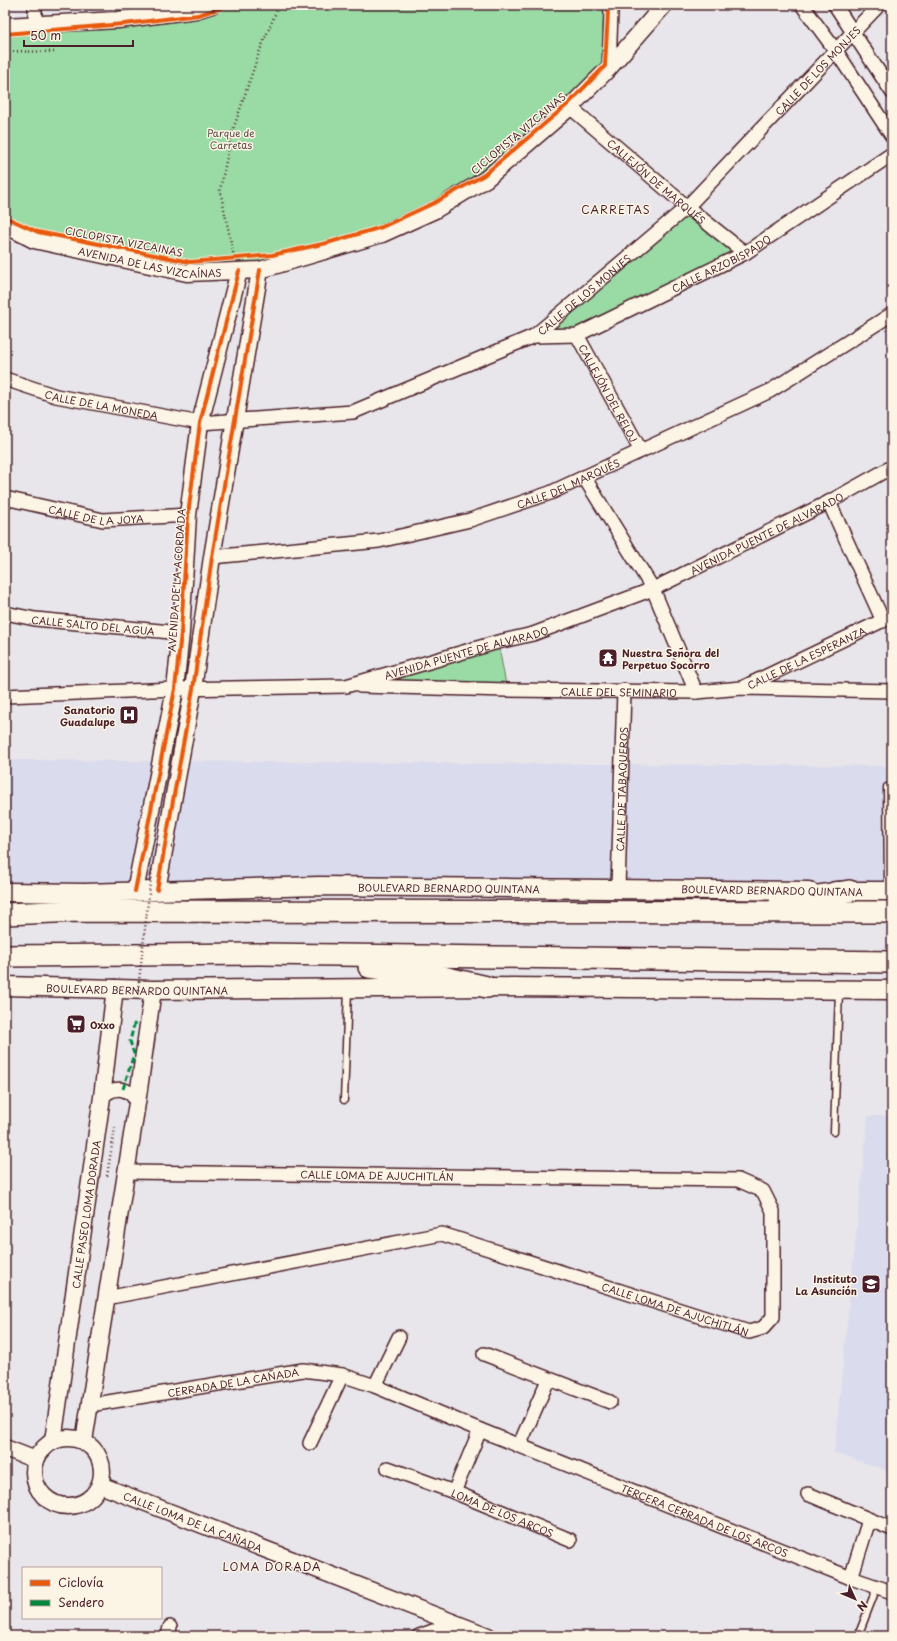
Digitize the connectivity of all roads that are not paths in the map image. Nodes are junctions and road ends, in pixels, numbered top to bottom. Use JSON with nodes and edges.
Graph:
{"nodes":[{"id":1,"x":35,"y":5,"type":"edge"},
{"id":2,"x":212,"y":5,"type":"edge"},
{"id":3,"x":610,"y":5,"type":"edge"},
{"id":4,"x":664,"y":5,"type":"edge"},
{"id":5,"x":802,"y":5,"type":"edge"},
{"id":6,"x":835,"y":5,"type":"edge"},
{"id":7,"x":879,"y":5,"type":"edge"},
{"id":8,"x":35,"y":26,"type":"junction"},
{"id":9,"x":7,"y":27,"type":"edge"},
{"id":10,"x":853,"y":32,"type":"junction"},
{"id":11,"x":836,"y":51,"type":"junction"},
{"id":12,"x":609,"y":68,"type":"junction"},
{"id":13,"x":892,"y":92,"type":"edge"},
{"id":14,"x":570,"y":108,"type":"junction"},
{"id":15,"x":892,"y":136,"type":"edge"},
{"id":16,"x":892,"y":154,"type":"edge"},
{"id":17,"x":687,"y":208,"type":"junction"},
{"id":18,"x":5,"y":225,"type":"edge"},
{"id":19,"x":745,"y":253,"type":"junction"},
{"id":20,"x":239,"y":262,"type":"junction"},
{"id":21,"x":260,"y":270,"type":"junction"},
{"id":22,"x":892,"y":314,"type":"edge"},
{"id":23,"x":577,"y":335,"type":"junction"},
{"id":24,"x":534,"y":336,"type":"junction"},
{"id":25,"x":5,"y":379,"type":"edge"},
{"id":26,"x":235,"y":420,"type":"junction"},
{"id":27,"x":200,"y":423,"type":"junction"},
{"id":28,"x":641,"y":451,"type":"junction"},
{"id":29,"x":892,"y":467,"type":"edge"},
{"id":30,"x":584,"y":476,"type":"junction"},
{"id":31,"x":5,"y":498,"type":"edge"},
{"id":32,"x":829,"y":502,"type":"junction"},
{"id":33,"x":188,"y":515,"type":"junction"},
{"id":34,"x":212,"y":557,"type":"junction"},
{"id":35,"x":653,"y":589,"type":"junction"},
{"id":36,"x":5,"y":613,"type":"edge"},
{"id":37,"x":888,"y":619,"type":"edge"},
{"id":38,"x":181,"y":633,"type":"junction"},
{"id":39,"x":346,"y":686,"type":"junction"},
{"id":40,"x":742,"y":688,"type":"junction"},
{"id":41,"x":175,"y":689,"type":"junction"},
{"id":42,"x":194,"y":689,"type":"junction"},
{"id":43,"x":624,"y":690,"type":"junction"},
{"id":44,"x":892,"y":691,"type":"edge"},
{"id":45,"x":696,"y":692,"type":"junction"},
{"id":46,"x":5,"y":696,"type":"edge"},
{"id":47,"x":887,"y":787,"type":"dead end"},
{"id":48,"x":618,"y":888,"type":"junction"},
{"id":49,"x":157,"y":890,"type":"junction"},
{"id":50,"x":135,"y":891,"type":"junction"},
{"id":51,"x":890,"y":891,"type":"edge"},
{"id":52,"x":5,"y":892,"type":"edge"},
{"id":53,"x":849,"y":892,"type":"junction"},
{"id":54,"x":500,"y":912,"type":"junction"},
{"id":55,"x":892,"y":912,"type":"edge"},
{"id":56,"x":5,"y":914,"type":"edge"},
{"id":57,"x":261,"y":954,"type":"junction"},
{"id":58,"x":5,"y":956,"type":"edge"},
{"id":59,"x":892,"y":962,"type":"edge"},
{"id":60,"x":5,"y":986,"type":"edge"},
{"id":61,"x":486,"y":987,"type":"junction"},
{"id":62,"x":115,"y":988,"type":"junction"},
{"id":63,"x":348,"y":988,"type":"junction"},
{"id":64,"x":839,"y":989,"type":"junction"},
{"id":65,"x":146,"y":990,"type":"junction"},
{"id":66,"x":892,"y":990,"type":"edge"},
{"id":67,"x":102,"y":1097,"type":"junction"},
{"id":68,"x":344,"y":1100,"type":"dead end"},
{"id":69,"x":137,"y":1104,"type":"junction"},
{"id":70,"x":834,"y":1132,"type":"dead end"},
{"id":71,"x":126,"y":1172,"type":"junction"},
{"id":72,"x":106,"y":1298,"type":"junction"},
{"id":73,"x":399,"y":1337,"type":"dead end"},
{"id":74,"x":484,"y":1354,"type":"dead end"},
{"id":75,"x":342,"y":1374,"type":"junction"},
{"id":76,"x":548,"y":1380,"type":"junction"},
{"id":77,"x":375,"y":1386,"type":"junction"},
{"id":78,"x":610,"y":1402,"type":"dead end"},
{"id":79,"x":90,"y":1405,"type":"junction"},
{"id":80,"x":480,"y":1430,"type":"junction"},
{"id":81,"x":53,"y":1441,"type":"junction"},
{"id":82,"x":84,"y":1441,"type":"junction"},
{"id":83,"x":310,"y":1443,"type":"dead end"},
{"id":84,"x":519,"y":1446,"type":"junction"},
{"id":85,"x":5,"y":1448,"type":"edge"},
{"id":86,"x":36,"y":1460,"type":"junction"},
{"id":87,"x":388,"y":1468,"type":"dead end"},
{"id":88,"x":100,"y":1485,"type":"junction"},
{"id":89,"x":454,"y":1492,"type":"junction"},
{"id":90,"x":808,"y":1494,"type":"dead end"},
{"id":91,"x":869,"y":1520,"type":"junction"},
{"id":92,"x":892,"y":1529,"type":"edge"},
{"id":93,"x":570,"y":1540,"type":"dead end"},
{"id":94,"x":851,"y":1578,"type":"junction"},
{"id":95,"x":877,"y":1587,"type":"junction"},
{"id":96,"x":892,"y":1592,"type":"edge"},
{"id":97,"x":455,"y":1623,"type":"junction"},
{"id":98,"x":419,"y":1636,"type":"edge"},
{"id":99,"x":488,"y":1636,"type":"edge"},
{"id":100,"x":858,"y":1636,"type":"edge"}],
"edges":[{"from":1,"to":8,"type":"street"},
{"from":2,"to":8,"type":"street"},
{"from":3,"to":12,"type":"street"},
{"from":4,"to":12,"type":"street","name":"AVENIDA DE LAS VIZCAÍNAS"},
{"from":5,"to":11,"type":"street"},
{"from":6,"to":10,"type":"street"},
{"from":7,"to":10,"type":"street","name":"CALLE DE LOS MONJES"},
{"from":8,"to":9,"type":"street"},
{"from":10,"to":11,"type":"street","name":"CALLE DE LOS MONJES"},
{"from":10,"to":13,"type":"street"},
{"from":11,"to":15,"type":"street"},
{"from":11,"to":17,"type":"street","name":"CALLE DE LOS MONJES"},
{"from":12,"to":14,"type":"street","name":"AVENIDA DE LAS VIZCAÍNAS"},
{"from":14,"to":17,"type":"street","name":"CALLEJÓN DE MARQUÉS"},
{"from":14,"to":21,"type":"street","name":"AVENIDA DE LAS VIZCAÍNAS"},
{"from":16,"to":19,"type":"street","name":"CALLE ARZOBISPADO"},
{"from":17,"to":19,"type":"street","name":"CALLEJÓN DE MARQUÉS"},
{"from":17,"to":24,"type":"street","name":"CALLE DE LOS MONJES"},
{"from":18,"to":20,"type":"street","name":"AVENIDA DE LAS VIZCAÍNAS"},
{"from":19,"to":23,"type":"street","name":"CALLE ARZOBISPADO"},
{"from":20,"to":21,"type":"street","name":"AVENIDA DE LAS VIZCAÍNAS"},
{"from":20,"to":27,"type":"street","name":"AVENIDA DE LA ACORDADA"},
{"from":21,"to":26,"type":"street"},
{"from":22,"to":28,"type":"street","name":"CALLE DEL MARQUÉS"},
{"from":23,"to":24,"type":"street","name":"CALLE ARZOBISPADO"},
{"from":23,"to":28,"type":"street","name":"CALLEJÓN DEL RELOJ"},
{"from":24,"to":26,"type":"street","name":"CALLE DE LOS MONJES"},
{"from":25,"to":27,"type":"street","name":"CALLE DE LA MONEDA"},
{"from":26,"to":27,"type":"street","name":"CALLE DE LOS MONJES"},
{"from":26,"to":34,"type":"street"},
{"from":27,"to":33,"type":"street","name":"AVENIDA DE LA ACORDADA"},
{"from":28,"to":30,"type":"street","name":"CALLE DEL MARQUÉS"},
{"from":29,"to":32,"type":"street","name":"AVENIDA PUENTE DE ALVARADO"},
{"from":30,"to":34,"type":"street","name":"CALLE DEL MARQUÉS"},
{"from":30,"to":35,"type":"street"},
{"from":31,"to":33,"type":"street","name":"CALLE DE LA JOYA"},
{"from":32,"to":35,"type":"street","name":"AVENIDA PUENTE DE ALVARADO"},
{"from":32,"to":37,"type":"street"},
{"from":33,"to":38,"type":"street","name":"AVENIDA DE LA ACORDADA"},
{"from":34,"to":42,"type":"street"},
{"from":35,"to":39,"type":"street","name":"AVENIDA PUENTE DE ALVARADO"},
{"from":35,"to":45,"type":"street"},
{"from":36,"to":38,"type":"street","name":"CALLE SALTO DEL AGUA"},
{"from":37,"to":40,"type":"street","name":"CALLE DE LA ESPERANZA"},
{"from":38,"to":41,"type":"street","name":"AVENIDA DE LA ACORDADA"},
{"from":39,"to":42,"type":"street","name":"AVENIDA PUENTE DE ALVARADO"},
{"from":39,"to":43,"type":"street","name":"CALLE DEL SEMINARIO"},
{"from":40,"to":44,"type":"street","name":"CALLE DEL SEMINARIO"},
{"from":40,"to":45,"type":"street","name":"CALLE DEL SEMINARIO"},
{"from":41,"to":42,"type":"street","name":"AVENIDA PUENTE DE ALVARADO"},
{"from":41,"to":46,"type":"street","name":"AVENIDA PUENTE DE ALVARADO"},
{"from":41,"to":50,"type":"street","name":"AVENIDA DE LA ACORDADA"},
{"from":42,"to":49,"type":"street"},
{"from":43,"to":45,"type":"street","name":"CALLE DEL SEMINARIO"},
{"from":43,"to":48,"type":"street","name":"CALLE DE TABAQUEROS"},
{"from":47,"to":51,"type":"lane"},
{"from":48,"to":49,"type":"main road","name":"BOULEVARD BERNARDO QUINTANA"},
{"from":48,"to":53,"type":"main road","name":"BOULEVARD BERNARDO QUINTANA"},
{"from":49,"to":50,"type":"main road","name":"BOULEVARD BERNARDO QUINTANA"},
{"from":50,"to":52,"type":"main road","name":"BOULEVARD BERNARDO QUINTANA"},
{"from":51,"to":53,"type":"main road","name":"BOULEVARD BERNARDO QUINTANA"},
{"from":53,"to":54,"type":"highway"},
{"from":54,"to":55,"type":"highway"},
{"from":54,"to":56,"type":"highway"},
{"from":57,"to":58,"type":"highway"},
{"from":57,"to":59,"type":"highway"},
{"from":57,"to":61,"type":"highway"},
{"from":60,"to":62,"type":"main road","name":"BOULEVARD BERNARDO QUINTANA"},
{"from":61,"to":63,"type":"main road","name":"BOULEVARD BERNARDO QUINTANA"},
{"from":61,"to":64,"type":"main road","name":"BOULEVARD BERNARDO QUINTANA"},
{"from":62,"to":65,"type":"main road","name":"BOULEVARD BERNARDO QUINTANA"},
{"from":62,"to":67,"type":"street","name":"CALLE PASEO LOMA DORADA"},
{"from":63,"to":65,"type":"main road","name":"BOULEVARD BERNARDO QUINTANA"},
{"from":63,"to":68,"type":"lane"},
{"from":64,"to":66,"type":"main road","name":"BOULEVARD BERNARDO QUINTANA"},
{"from":64,"to":70,"type":"lane"},
{"from":65,"to":69,"type":"street"},
{"from":67,"to":69,"type":"street"},
{"from":67,"to":81,"type":"street","name":"CALLE PASEO LOMA DORADA"},
{"from":69,"to":71,"type":"street"},
{"from":71,"to":72,"type":"street"},
{"from":71,"to":72,"type":"street","name":"CALLE LOMA DE AJUCHITLÁN"},
{"from":72,"to":79,"type":"street"},
{"from":73,"to":77,"type":"street"},
{"from":74,"to":76,"type":"street"},
{"from":75,"to":77,"type":"street","name":"CERRADA DE LA CAÑADA"},
{"from":75,"to":79,"type":"street","name":"CERRADA DE LA CAÑADA"},
{"from":75,"to":83,"type":"street"},
{"from":76,"to":78,"type":"street"},
{"from":76,"to":84,"type":"street"},
{"from":77,"to":80,"type":"street","name":"TERCERA CERRADA DE LOS ARCOS"},
{"from":79,"to":82,"type":"street"},
{"from":80,"to":84,"type":"street","name":"TERCERA CERRADA DE LOS ARCOS"},
{"from":80,"to":89,"type":"street","name":"LOMA DE LOS ARCOS"},
{"from":81,"to":82,"type":"street"},
{"from":81,"to":86,"type":"street"},
{"from":82,"to":88,"type":"street"},
{"from":84,"to":94,"type":"street","name":"TERCERA CERRADA DE LOS ARCOS"},
{"from":85,"to":86,"type":"street"},
{"from":86,"to":88,"type":"street"},
{"from":87,"to":89,"type":"street"},
{"from":88,"to":97,"type":"street","name":"CALLE LOMA DE LA CAÑADA"},
{"from":89,"to":93,"type":"street","name":"LOMA DE LOS ARCOS"},
{"from":90,"to":91,"type":"street"},
{"from":91,"to":92,"type":"street"},
{"from":91,"to":94,"type":"street"},
{"from":94,"to":95,"type":"street","name":"TERCERA CERRADA DE LOS ARCOS"},
{"from":95,"to":96,"type":"street","name":"TERCERA CERRADA DE LOS ARCOS"},
{"from":95,"to":100,"type":"lane"},
{"from":97,"to":98,"type":"street"},
{"from":97,"to":99,"type":"street","name":"CALLE LOMA DE LA CAÑADA"}]}
